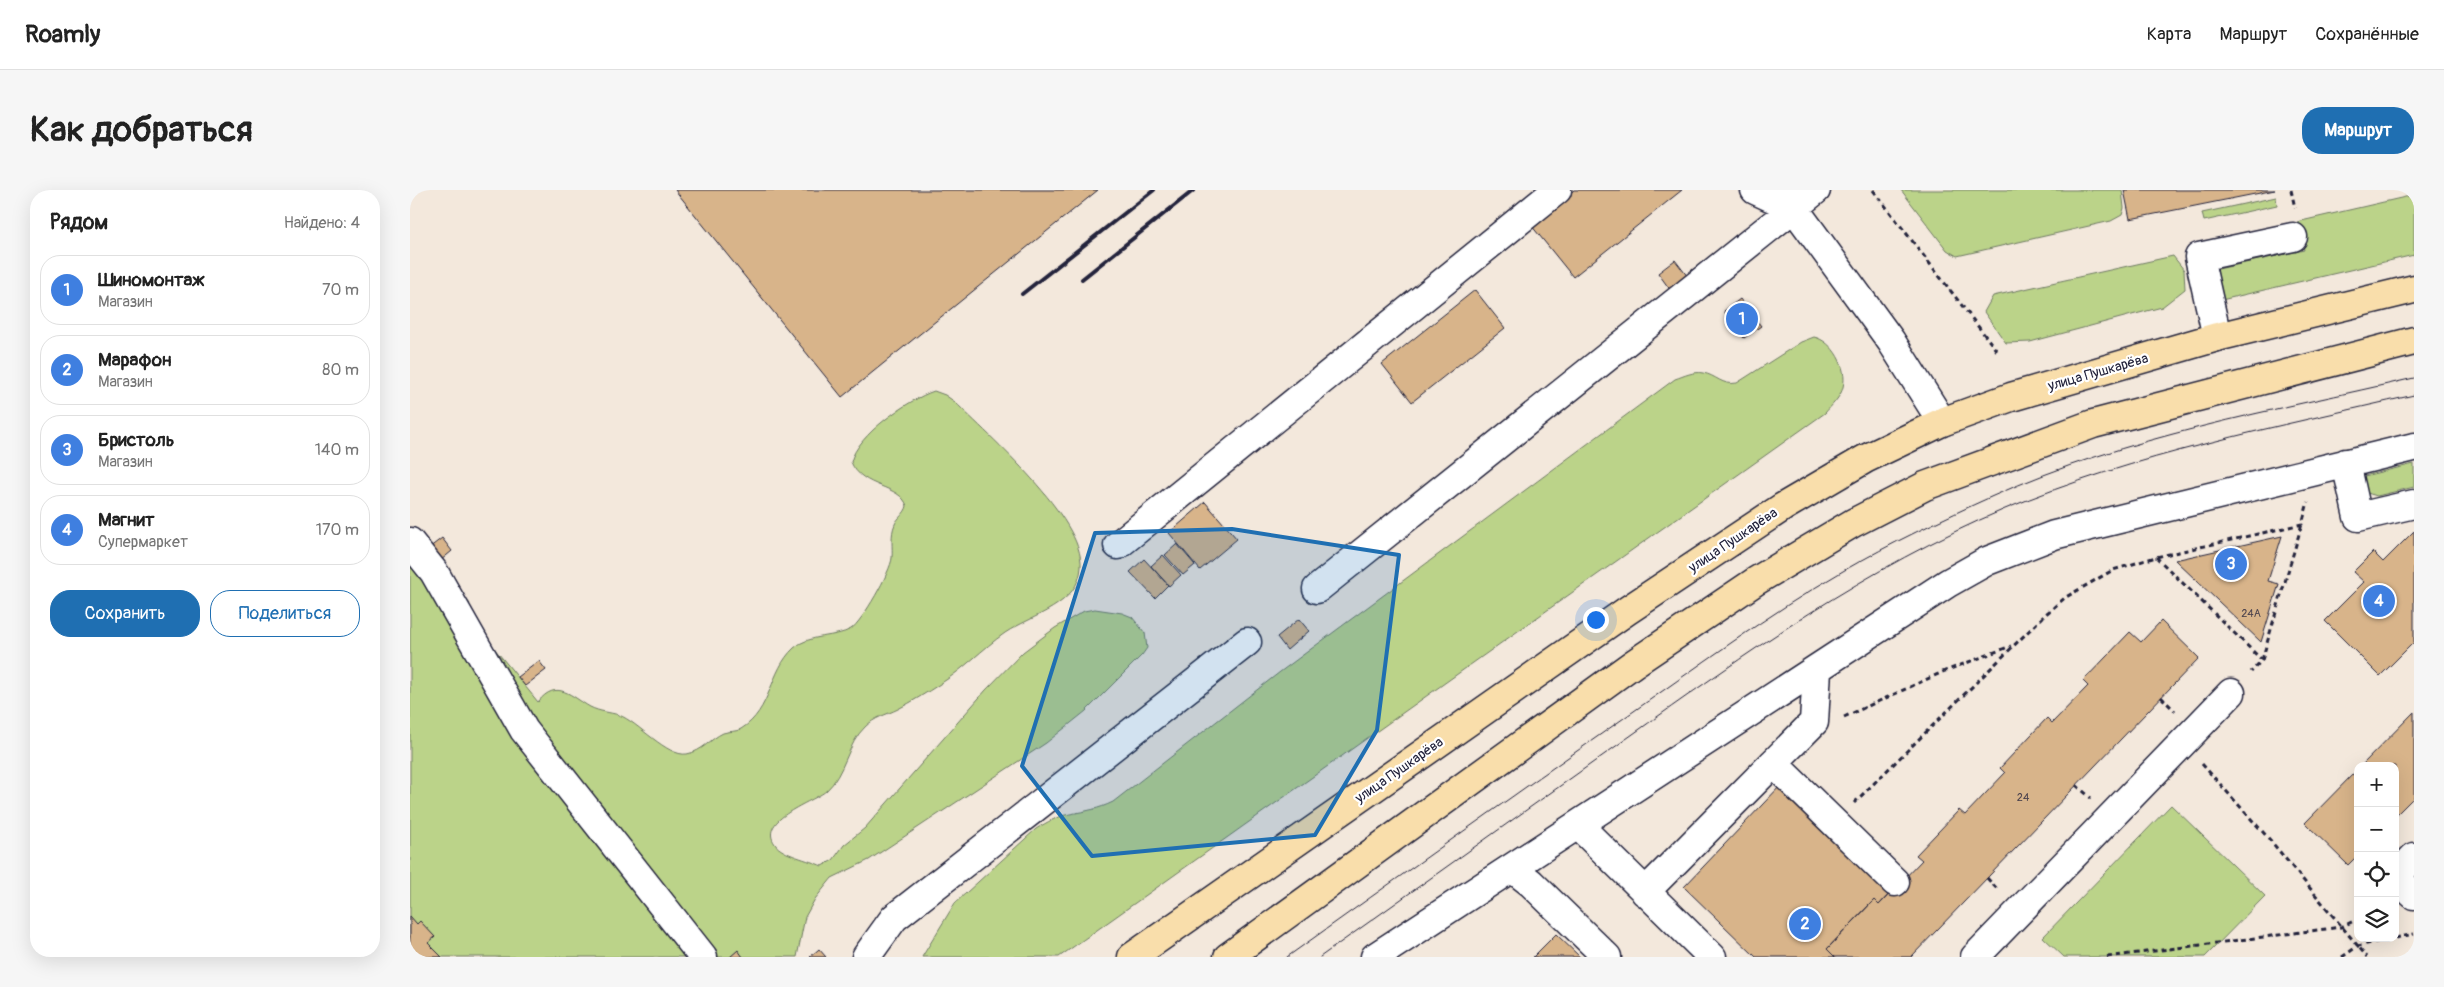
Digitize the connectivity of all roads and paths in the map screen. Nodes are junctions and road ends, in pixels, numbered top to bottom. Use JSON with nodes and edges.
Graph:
{"nodes":[{"id":1,"x":1557,"y":190,"type":"edge"},
{"id":2,"x":1754,"y":190,"type":"edge"},
{"id":3,"x":1816,"y":190,"type":"edge"},
{"id":4,"x":1873,"y":190,"type":"edge"},
{"id":5,"x":2292,"y":190,"type":"edge"},
{"id":6,"x":1790,"y":199,"type":"edge"},
{"id":7,"x":2295,"y":209,"type":"dead end"},
{"id":8,"x":2293,"y":237,"type":"dead end"},
{"id":9,"x":2414,"y":289,"type":"edge"},
{"id":10,"x":2217,"y":337,"type":"junction"},
{"id":11,"x":2414,"y":341,"type":"edge"},
{"id":12,"x":1997,"y":351,"type":"dead end"},
{"id":13,"x":1942,"y":422,"type":"junction"},
{"id":14,"x":2414,"y":447,"type":"edge"},
{"id":15,"x":2346,"y":463,"type":"junction"},
{"id":16,"x":2308,"y":500,"type":"dead end"},
{"id":17,"x":2414,"y":504,"type":"edge"},
{"id":18,"x":2302,"y":524,"type":"junction"},
{"id":19,"x":410,"y":542,"type":"edge"},
{"id":20,"x":1118,"y":545,"type":"dead end"},
{"id":21,"x":2156,"y":557,"type":"junction"},
{"id":22,"x":1317,"y":589,"type":"dead end"},
{"id":23,"x":1247,"y":642,"type":"dead end"},
{"id":24,"x":2014,"y":645,"type":"junction"},
{"id":25,"x":2262,"y":660,"type":"junction"},
{"id":26,"x":1817,"y":670,"type":"junction"},
{"id":27,"x":2231,"y":693,"type":"joint"},
{"id":28,"x":2161,"y":697,"type":"dead end"},
{"id":29,"x":2166,"y":702,"type":"dead end"},
{"id":30,"x":1814,"y":722,"type":"junction"},
{"id":31,"x":2183,"y":743,"type":"junction"},
{"id":32,"x":1773,"y":763,"type":"junction"},
{"id":33,"x":2076,"y":785,"type":"dead end"},
{"id":34,"x":2082,"y":790,"type":"dead end"},
{"id":35,"x":1834,"y":822,"type":"junction"},
{"id":36,"x":1578,"y":825,"type":"junction"},
{"id":37,"x":2414,"y":857,"type":"edge"},
{"id":38,"x":1512,"y":868,"type":"junction"},
{"id":39,"x":1987,"y":878,"type":"dead end"},
{"id":40,"x":1895,"y":882,"type":"dead end"},
{"id":41,"x":1993,"y":884,"type":"dead end"},
{"id":42,"x":1645,"y":892,"type":"junction"},
{"id":43,"x":2414,"y":895,"type":"edge"},
{"id":44,"x":2354,"y":921,"type":"edge"},
{"id":45,"x":2341,"y":927,"type":"junction"},
{"id":46,"x":2414,"y":934,"type":"edge"},
{"id":47,"x":2399,"y":937,"type":"edge"},
{"id":48,"x":2376,"y":942,"type":"edge"},
{"id":49,"x":2358,"y":946,"type":"junction"},
{"id":50,"x":703,"y":957,"type":"edge"},
{"id":51,"x":866,"y":957,"type":"edge"},
{"id":52,"x":1132,"y":957,"type":"edge"},
{"id":53,"x":1228,"y":957,"type":"edge"},
{"id":54,"x":1375,"y":957,"type":"edge"},
{"id":55,"x":1607,"y":957,"type":"edge"},
{"id":56,"x":1712,"y":957,"type":"edge"},
{"id":57,"x":1975,"y":957,"type":"edge"},
{"id":58,"x":2107,"y":957,"type":"edge"},
{"id":59,"x":2342,"y":957,"type":"edge"},
{"id":60,"x":2367,"y":957,"type":"edge"}],
"edges":[{"from":1,"to":20,"type":"street"},
{"from":2,"to":6,"type":"street"},
{"from":3,"to":6,"type":"street"},
{"from":4,"to":12,"type":"path"},
{"from":5,"to":7,"type":"path"},
{"from":6,"to":13,"type":"street"},
{"from":6,"to":22,"type":"street"},
{"from":8,"to":10,"type":"street"},
{"from":9,"to":10,"type":"main road","name":"улица Пушкарёва"},
{"from":10,"to":13,"type":"main road","name":"улица Пушкарёва"},
{"from":11,"to":53,"type":"main road"},
{"from":13,"to":52,"type":"main road","name":"улица Пушкарёва"},
{"from":14,"to":15,"type":"street"},
{"from":15,"to":17,"type":"street"},
{"from":15,"to":26,"type":"street"},
{"from":16,"to":18,"type":"path"},
{"from":18,"to":21,"type":"path"},
{"from":18,"to":25,"type":"path"},
{"from":19,"to":50,"type":"street"},
{"from":21,"to":24,"type":"path"},
{"from":21,"to":25,"type":"path"},
{"from":23,"to":51,"type":"street"},
{"from":24,"to":30,"type":"path"},
{"from":24,"to":35,"type":"path"},
{"from":25,"to":27,"type":"path"},
{"from":26,"to":30,"type":"street"},
{"from":26,"to":36,"type":"street"},
{"from":27,"to":31,"type":"street"},
{"from":28,"to":29,"type":"path"},
{"from":30,"to":32,"type":"street"},
{"from":31,"to":45,"type":"path"},
{"from":31,"to":57,"type":"street"},
{"from":32,"to":35,"type":"street"},
{"from":32,"to":42,"type":"street"},
{"from":33,"to":34,"type":"path"},
{"from":35,"to":40,"type":"street"},
{"from":36,"to":38,"type":"street"},
{"from":36,"to":42,"type":"street"},
{"from":37,"to":43,"type":"street"},
{"from":38,"to":54,"type":"street"},
{"from":38,"to":55,"type":"street"},
{"from":39,"to":41,"type":"path"},
{"from":42,"to":56,"type":"street"},
{"from":44,"to":45,"type":"path"},
{"from":45,"to":49,"type":"path"},
{"from":45,"to":58,"type":"path"},
{"from":46,"to":47,"type":"path"},
{"from":48,"to":49,"type":"path"},
{"from":49,"to":59,"type":"path"},
{"from":49,"to":60,"type":"path"}]}
